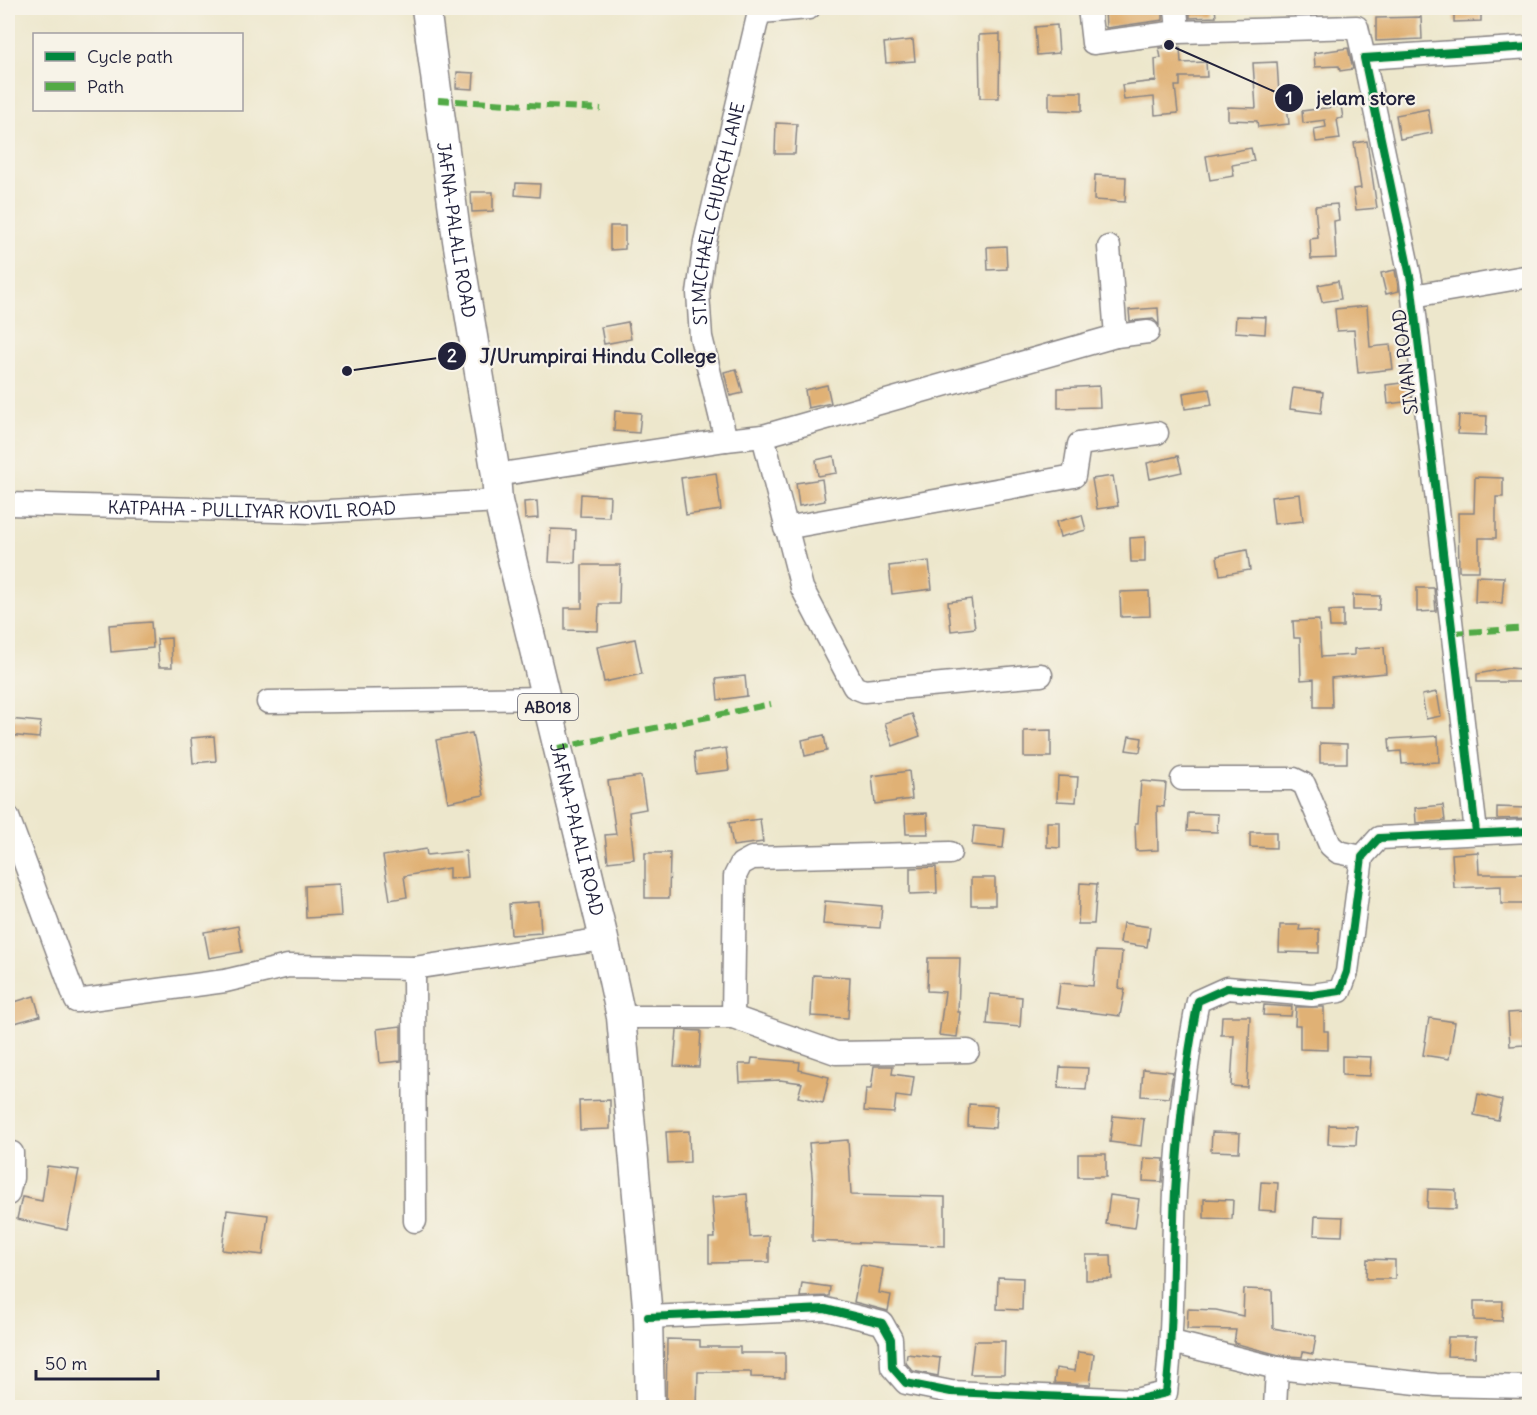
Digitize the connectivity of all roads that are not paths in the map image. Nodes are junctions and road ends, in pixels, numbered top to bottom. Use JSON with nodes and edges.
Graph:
{"nodes":[{"id":1,"x":426,"y":8,"type":"edge"},
{"id":2,"x":809,"y":8,"type":"edge"},
{"id":3,"x":1089,"y":8,"type":"edge"},
{"id":4,"x":1176,"y":8,"type":"edge"},
{"id":5,"x":761,"y":10,"type":"edge"},
{"id":6,"x":1178,"y":32,"type":"junction"},
{"id":7,"x":1530,"y":47,"type":"edge"},
{"id":8,"x":1364,"y":58,"type":"junction"},
{"id":9,"x":1109,"y":247,"type":"dead end"},
{"id":10,"x":1530,"y":276,"type":"edge"},
{"id":11,"x":1413,"y":296,"type":"junction"},
{"id":12,"x":1148,"y":332,"type":"dead end"},
{"id":13,"x":1116,"y":336,"type":"junction"},
{"id":14,"x":1156,"y":434,"type":"dead end"},
{"id":15,"x":763,"y":436,"type":"junction"},
{"id":16,"x":726,"y":440,"type":"junction"},
{"id":17,"x":497,"y":488,"type":"junction"},
{"id":18,"x":8,"y":504,"type":"edge"},
{"id":19,"x":785,"y":528,"type":"junction"},
{"id":20,"x":1041,"y":675,"type":"dead end"},
{"id":21,"x":546,"y":698,"type":"junction"},
{"id":22,"x":268,"y":702,"type":"dead end"},
{"id":23,"x":1182,"y":779,"type":"dead end"},
{"id":24,"x":8,"y":817,"type":"edge"},
{"id":25,"x":1530,"y":831,"type":"edge"},
{"id":26,"x":1476,"y":832,"type":"junction"},
{"id":27,"x":950,"y":854,"type":"dead end"},
{"id":28,"x":1362,"y":857,"type":"junction"},
{"id":29,"x":604,"y":939,"type":"junction"},
{"id":30,"x":414,"y":968,"type":"junction"},
{"id":31,"x":621,"y":1017,"type":"junction"},
{"id":32,"x":733,"y":1017,"type":"junction"},
{"id":33,"x":968,"y":1051,"type":"dead end"},
{"id":34,"x":12,"y":1153,"type":"dead end"},
{"id":35,"x":8,"y":1194,"type":"edge"},
{"id":36,"x":415,"y":1221,"type":"dead end"},
{"id":37,"x":648,"y":1317,"type":"junction"},
{"id":38,"x":1172,"y":1342,"type":"junction"},
{"id":39,"x":1277,"y":1368,"type":"junction"},
{"id":40,"x":1530,"y":1387,"type":"edge"},
{"id":41,"x":650,"y":1407,"type":"edge"},
{"id":42,"x":1275,"y":1407,"type":"edge"}],
"edges":[{"from":1,"to":17,"type":"main road","name":"JAFNA-PALALI ROAD","number":"AB018"},
{"from":2,"to":5,"type":"street"},
{"from":3,"to":6,"type":"street"},
{"from":4,"to":6,"type":"street"},
{"from":5,"to":16,"type":"street","name":"ST.MICHAEL CHURCH LANE"},
{"from":6,"to":8,"type":"street","name":"SIVAN ROAD"},
{"from":7,"to":8,"type":"street"},
{"from":8,"to":11,"type":"street","name":"SIVAN ROAD"},
{"from":9,"to":13,"type":"street"},
{"from":10,"to":11,"type":"street"},
{"from":11,"to":26,"type":"street","name":"SIVAN ROAD"},
{"from":12,"to":13,"type":"street"},
{"from":13,"to":15,"type":"street"},
{"from":14,"to":19,"type":"street"},
{"from":15,"to":16,"type":"street"},
{"from":15,"to":19,"type":"street"},
{"from":16,"to":17,"type":"street"},
{"from":17,"to":18,"type":"street","name":"KATPAHA - PULLIYAR KOVIL ROAD"},
{"from":17,"to":21,"type":"main road","name":"JAFNA-PALALI ROAD","number":"AB018"},
{"from":19,"to":20,"type":"street"},
{"from":21,"to":22,"type":"street"},
{"from":21,"to":29,"type":"main road","name":"JAFNA-PALALI ROAD","number":"AB018"},
{"from":23,"to":28,"type":"street"},
{"from":24,"to":30,"type":"street"},
{"from":25,"to":26,"type":"street"},
{"from":26,"to":28,"type":"street"},
{"from":27,"to":32,"type":"street"},
{"from":28,"to":38,"type":"street"},
{"from":29,"to":30,"type":"street"},
{"from":29,"to":31,"type":"main road","name":"JAFNA-PALALI ROAD","number":"AB018"},
{"from":30,"to":36,"type":"street"},
{"from":31,"to":32,"type":"street"},
{"from":31,"to":37,"type":"main road","name":"JAFNA-PALALI ROAD","number":"AB018"},
{"from":32,"to":33,"type":"street"},
{"from":34,"to":35,"type":"street"},
{"from":37,"to":38,"type":"street"},
{"from":37,"to":41,"type":"main road","name":"JAFNA-PALALI ROAD","number":"AB018"},
{"from":38,"to":39,"type":"street"},
{"from":39,"to":40,"type":"street"},
{"from":39,"to":42,"type":"street"}]}
